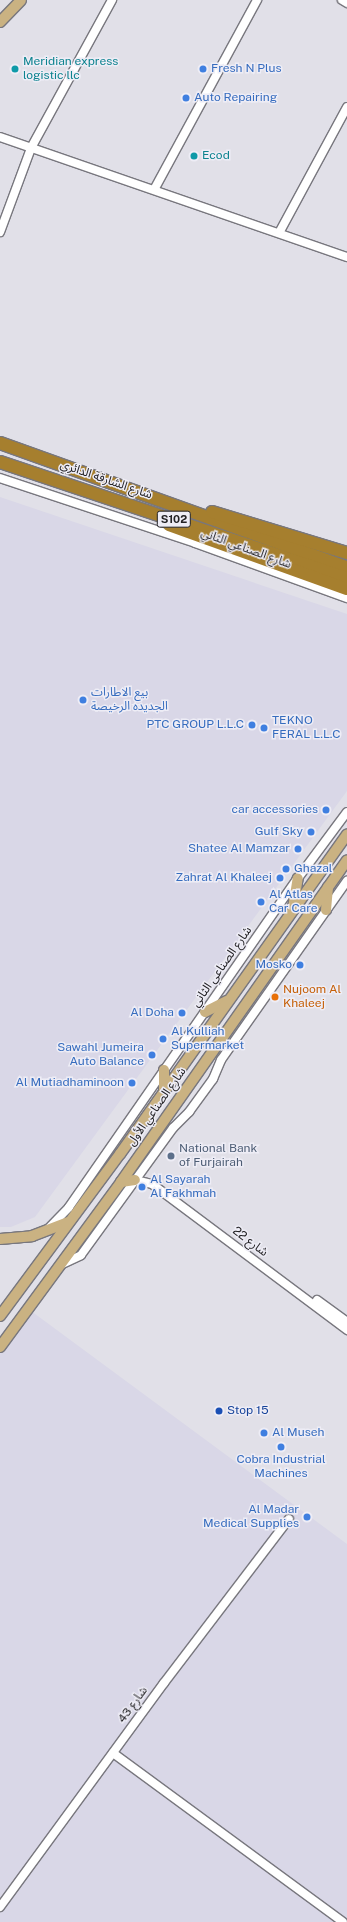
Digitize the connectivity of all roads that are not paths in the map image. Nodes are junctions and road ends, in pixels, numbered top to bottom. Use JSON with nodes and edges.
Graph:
{"nodes":[{"id":1,"x":21,"y":0,"type":"edge"},
{"id":2,"x":112,"y":0,"type":"edge"},
{"id":3,"x":257,"y":0,"type":"edge"},
{"id":4,"x":342,"y":0,"type":"edge"},
{"id":5,"x":347,"y":3,"type":"edge"},
{"id":6,"x":0,"y":22,"type":"edge"},
{"id":7,"x":347,"y":107,"type":"edge"},
{"id":8,"x":0,"y":136,"type":"edge"},
{"id":9,"x":31,"y":148,"type":"junction"},
{"id":10,"x":154,"y":188,"type":"junction"},
{"id":11,"x":0,"y":232,"type":"edge"},
{"id":12,"x":279,"y":232,"type":"junction"},
{"id":13,"x":347,"y":256,"type":"edge"},
{"id":14,"x":0,"y":443,"type":"edge"},
{"id":15,"x":0,"y":462,"type":"edge"},
{"id":16,"x":0,"y":478,"type":"edge"},
{"id":17,"x":191,"y":509,"type":"junction"},
{"id":18,"x":148,"y":512,"type":"junction"},
{"id":19,"x":347,"y":553,"type":"edge"},
{"id":20,"x":347,"y":567,"type":"edge"},
{"id":21,"x":347,"y":578,"type":"edge"},
{"id":22,"x":347,"y":589,"type":"edge"},
{"id":23,"x":347,"y":598,"type":"edge"},
{"id":24,"x":347,"y":812,"type":"edge"},
{"id":25,"x":347,"y":834,"type":"edge"},
{"id":26,"x":347,"y":860,"type":"edge"},
{"id":27,"x":298,"y":878,"type":"junction"},
{"id":28,"x":347,"y":881,"type":"edge"},
{"id":29,"x":328,"y":886,"type":"junction"},
{"id":30,"x":326,"y":910,"type":"junction"},
{"id":31,"x":292,"y":912,"type":"junction"},
{"id":32,"x":229,"y":1000,"type":"junction"},
{"id":33,"x":205,"y":1012,"type":"junction"},
{"id":34,"x":164,"y":1070,"type":"junction"},
{"id":35,"x":164,"y":1089,"type":"junction"},
{"id":36,"x":145,"y":1166,"type":"junction"},
{"id":37,"x":135,"y":1180,"type":"junction"},
{"id":38,"x":121,"y":1182,"type":"junction"},
{"id":39,"x":71,"y":1220,"type":"junction"},
{"id":40,"x":45,"y":1232,"type":"junction"},
{"id":41,"x":0,"y":1239,"type":"edge"},
{"id":42,"x":60,"y":1265,"type":"junction"},
{"id":43,"x":0,"y":1316,"type":"edge"},
{"id":44,"x":347,"y":1322,"type":"edge"},
{"id":45,"x":347,"y":1330,"type":"edge"},
{"id":46,"x":0,"y":1347,"type":"edge"},
{"id":47,"x":289,"y":1519,"type":"dead end"},
{"id":48,"x":114,"y":1753,"type":"junction"},
{"id":49,"x":0,"y":1907,"type":"edge"},
{"id":50,"x":343,"y":1922,"type":"edge"}],
"edges":[{"from":1,"to":6,"type":"main road"},
{"from":2,"to":9,"type":"street"},
{"from":3,"to":10,"type":"street"},
{"from":4,"to":5,"type":"street"},
{"from":7,"to":12,"type":"street"},
{"from":8,"to":9,"type":"street"},
{"from":9,"to":10,"type":"street"},
{"from":9,"to":11,"type":"street"},
{"from":10,"to":12,"type":"street"},
{"from":12,"to":13,"type":"street"},
{"from":14,"to":17,"type":"highway","name":"شارع الشارقة الدائري","number":"S102"},
{"from":15,"to":18,"type":"highway","name":"شارع الشارقة الدائري","number":"S102"},
{"from":16,"to":23,"type":"street","name":"شارع الصناعي الثاني"},
{"from":17,"to":19,"type":"highway"},
{"from":17,"to":20,"type":"highway","name":"شارع الشارقة الدائري","number":"S102"},
{"from":18,"to":21,"type":"highway","name":"شارع الشارقة الدائري","number":"S102"},
{"from":18,"to":22,"type":"highway"},
{"from":24,"to":27,"type":"street","name":"شارع الصناعي الثاني"},
{"from":25,"to":31,"type":"main road","name":"شارع الصناعي الأول"},
{"from":26,"to":29,"type":"main road","name":"شارع الصناعي الأول"},
{"from":27,"to":31,"type":"main road"},
{"from":27,"to":33,"type":"street","name":"شارع الصناعي الثاني"},
{"from":28,"to":30,"type":"street"},
{"from":29,"to":30,"type":"main road"},
{"from":29,"to":38,"type":"main road","name":"شارع الصناعي الأول"},
{"from":30,"to":36,"type":"street"},
{"from":31,"to":32,"type":"main road","name":"شارع الصناعي الأول"},
{"from":32,"to":33,"type":"main road"},
{"from":32,"to":35,"type":"main road","name":"شارع الصناعي الأول"},
{"from":33,"to":34,"type":"street","name":"شارع الصناعي الثاني"},
{"from":34,"to":35,"type":"main road"},
{"from":34,"to":40,"type":"street","name":"شارع الصناعي الثاني"},
{"from":35,"to":39,"type":"main road","name":"شارع الصناعي الأول"},
{"from":36,"to":37,"type":"street"},
{"from":36,"to":44,"type":"street","name":"شارع 22"},
{"from":37,"to":38,"type":"main road"},
{"from":37,"to":42,"type":"street"},
{"from":37,"to":45,"type":"street","name":"شارع 22"},
{"from":38,"to":42,"type":"main road","name":"شارع الصناعي الأول"},
{"from":39,"to":40,"type":"main road"},
{"from":39,"to":43,"type":"main road","name":"شارع الصناعي الأول"},
{"from":40,"to":41,"type":"main road"},
{"from":42,"to":46,"type":"main road","name":"شارع الصناعي الأول"},
{"from":47,"to":48,"type":"street","name":"شارع 43"},
{"from":48,"to":49,"type":"street","name":"شارع 43"},
{"from":48,"to":50,"type":"street"}]}
